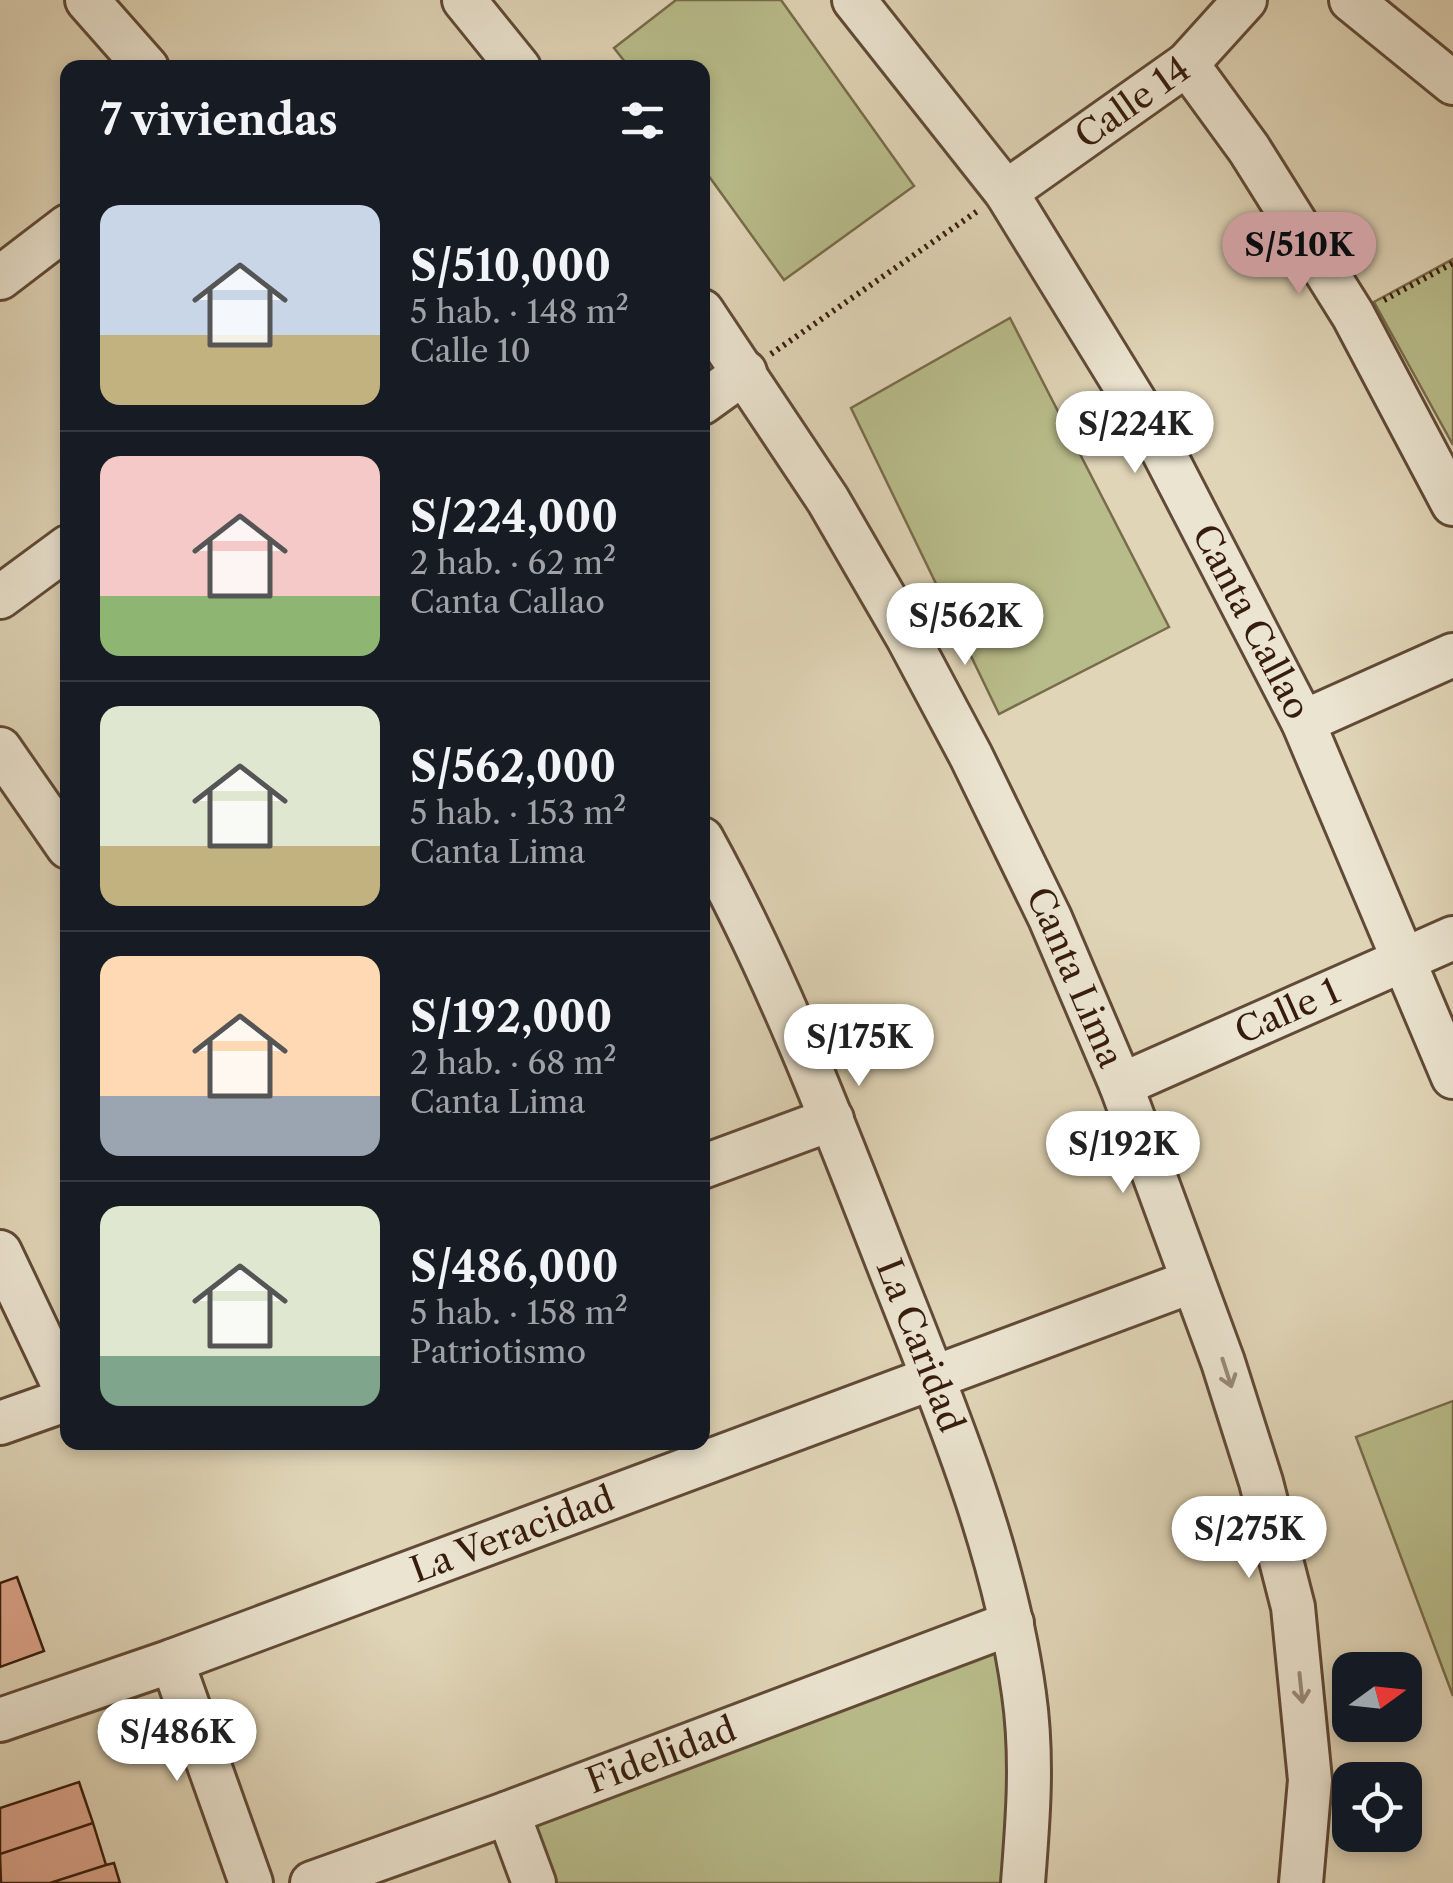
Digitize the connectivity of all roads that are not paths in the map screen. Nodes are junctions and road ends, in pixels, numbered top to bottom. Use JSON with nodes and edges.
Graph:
{"nodes":[{"id":1,"x":87,"y":0,"type":"edge"},
{"id":2,"x":464,"y":0,"type":"edge"},
{"id":3,"x":854,"y":0,"type":"edge"},
{"id":4,"x":1245,"y":0,"type":"edge"},
{"id":5,"x":1350,"y":0,"type":"edge"},
{"id":6,"x":140,"y":60,"type":"edge"},
{"id":7,"x":513,"y":60,"type":"edge"},
{"id":8,"x":1188,"y":64,"type":"junction"},
{"id":9,"x":1453,"y":83,"type":"edge"},
{"id":10,"x":1006,"y":192,"type":"junction"},
{"id":11,"x":60,"y":232,"type":"edge"},
{"id":12,"x":0,"y":278,"type":"edge"},
{"id":13,"x":710,"y":322,"type":"edge"},
{"id":14,"x":745,"y":372,"type":"junction"},
{"id":15,"x":710,"y":397,"type":"edge"},
{"id":16,"x":1453,"y":504,"type":"edge"},
{"id":17,"x":60,"y":553,"type":"edge"},
{"id":18,"x":0,"y":597,"type":"edge"},
{"id":19,"x":1453,"y":655,"type":"edge"},
{"id":20,"x":1302,"y":722,"type":"junction"},
{"id":21,"x":0,"y":749,"type":"edge"},
{"id":22,"x":60,"y":835,"type":"edge"},
{"id":23,"x":710,"y":855,"type":"edge"},
{"id":24,"x":1453,"y":938,"type":"edge"},
{"id":25,"x":1403,"y":960,"type":"junction"},
{"id":26,"x":1453,"y":1077,"type":"edge"},
{"id":27,"x":1121,"y":1085,"type":"junction"},
{"id":28,"x":832,"y":1119,"type":"junction"},
{"id":29,"x":710,"y":1164,"type":"edge"},
{"id":30,"x":0,"y":1252,"type":"edge"},
{"id":31,"x":1193,"y":1281,"type":"junction"},
{"id":32,"x":932,"y":1377,"type":"junction"},
{"id":33,"x":60,"y":1380,"type":"edge"},
{"id":34,"x":60,"y":1400,"type":"edge"},
{"id":35,"x":0,"y":1424,"type":"edge"},
{"id":36,"x":1012,"y":1624,"type":"junction"},
{"id":37,"x":172,"y":1661,"type":"junction"},
{"id":38,"x":0,"y":1720,"type":"edge"},
{"id":39,"x":508,"y":1813,"type":"junction"},
{"id":40,"x":250,"y":1883,"type":"edge"},
{"id":41,"x":312,"y":1883,"type":"edge"},
{"id":42,"x":534,"y":1883,"type":"edge"},
{"id":43,"x":1023,"y":1883,"type":"edge"},
{"id":44,"x":1301,"y":1883,"type":"edge"}],
"edges":[{"from":1,"to":6,"type":"street"},
{"from":2,"to":7,"type":"street"},
{"from":3,"to":10,"type":"street","name":"Canta Callao"},
{"from":4,"to":8,"type":"street","name":"Calle 14"},
{"from":5,"to":9,"type":"street"},
{"from":8,"to":10,"type":"street","name":"Calle 14"},
{"from":8,"to":16,"type":"street"},
{"from":10,"to":20,"type":"street","name":"Canta Callao"},
{"from":11,"to":12,"type":"street"},
{"from":13,"to":14,"type":"street","name":"Canta Lima"},
{"from":14,"to":15,"type":"street"},
{"from":14,"to":27,"type":"street","name":"Canta Lima"},
{"from":17,"to":18,"type":"street"},
{"from":19,"to":20,"type":"street"},
{"from":20,"to":25,"type":"street","name":"Canta Callao"},
{"from":21,"to":22,"type":"street"},
{"from":23,"to":28,"type":"street","name":"La Caridad"},
{"from":24,"to":25,"type":"street","name":"Calle 1"},
{"from":25,"to":26,"type":"street","name":"Canta Callao"},
{"from":25,"to":27,"type":"street","name":"Calle 1"},
{"from":27,"to":31,"type":"street","name":"Canta Lima"},
{"from":28,"to":29,"type":"street"},
{"from":28,"to":32,"type":"street","name":"La Caridad"},
{"from":30,"to":33,"type":"street"},
{"from":31,"to":32,"type":"street","name":"La Veracidad"},
{"from":31,"to":44,"type":"street","name":"Canta Lima","one_way":true},
{"from":32,"to":36,"type":"street","name":"La Caridad"},
{"from":32,"to":37,"type":"street","name":"La Veracidad"},
{"from":34,"to":35,"type":"street"},
{"from":36,"to":39,"type":"street","name":"Fidelidad"},
{"from":36,"to":43,"type":"street","name":"La Caridad"},
{"from":37,"to":38,"type":"street","name":"La Veracidad"},
{"from":37,"to":40,"type":"street"},
{"from":39,"to":41,"type":"street","name":"Fidelidad"},
{"from":39,"to":42,"type":"street"}]}
